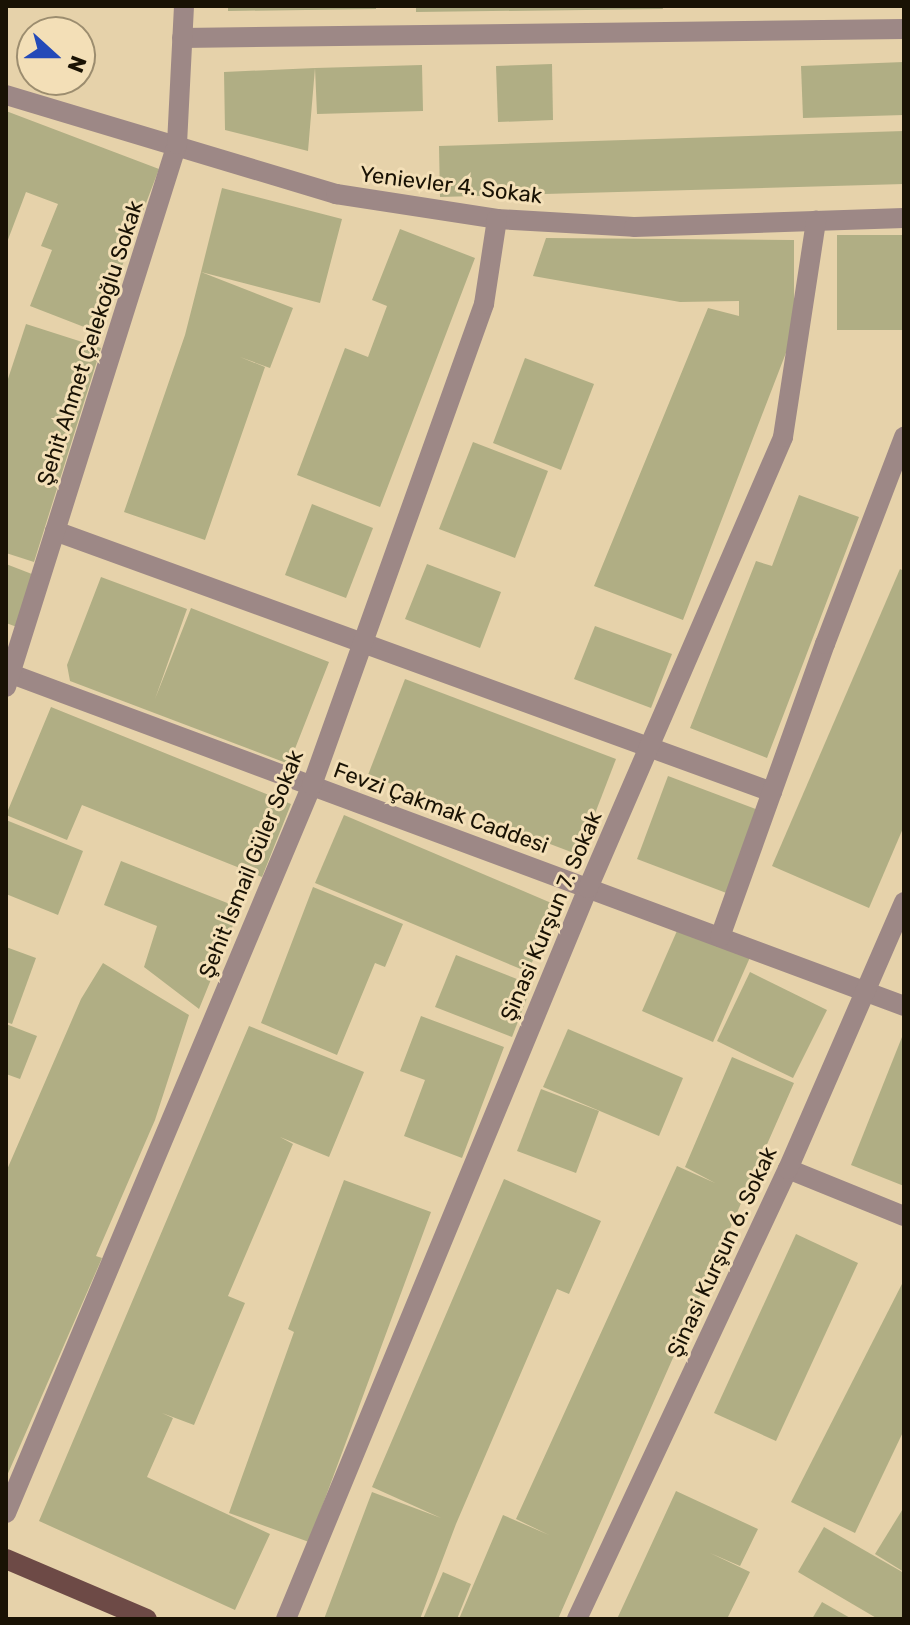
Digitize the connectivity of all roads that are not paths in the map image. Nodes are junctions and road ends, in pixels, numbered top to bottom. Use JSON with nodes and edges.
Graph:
{"nodes":[{"id":1,"x":184,"y":6,"type":"edge"},
{"id":2,"x":904,"y":29,"type":"edge"},
{"id":3,"x":182,"y":38,"type":"junction"},
{"id":4,"x":6,"y":95,"type":"edge"},
{"id":5,"x":177,"y":144,"type":"junction"},
{"id":6,"x":904,"y":218,"type":"edge"},
{"id":7,"x":497,"y":219,"type":"junction"},
{"id":8,"x":816,"y":221,"type":"junction"},
{"id":9,"x":904,"y":437,"type":"edge"},
{"id":10,"x":55,"y":531,"type":"junction"},
{"id":11,"x":362,"y":645,"type":"junction"},
{"id":12,"x":8,"y":678,"type":"edge"},
{"id":13,"x":648,"y":748,"type":"junction"},
{"id":14,"x":312,"y":785,"type":"junction"},
{"id":15,"x":772,"y":792,"type":"junction"},
{"id":16,"x":588,"y":888,"type":"junction"},
{"id":17,"x":904,"y":902,"type":"edge"},
{"id":18,"x":720,"y":937,"type":"junction"},
{"id":19,"x":863,"y":991,"type":"junction"},
{"id":20,"x":904,"y":1006,"type":"edge"},
{"id":21,"x":788,"y":1169,"type":"junction"},
{"id":22,"x":904,"y":1216,"type":"edge"},
{"id":23,"x":6,"y":1513,"type":"edge"},
{"id":24,"x":6,"y":1559,"type":"edge"},
{"id":25,"x":147,"y":1619,"type":"edge"},
{"id":26,"x":286,"y":1619,"type":"edge"},
{"id":27,"x":577,"y":1619,"type":"edge"}],
"edges":[{"from":1,"to":3,"type":"street","name":"Şehit Ahmet Çelekoğlu Sokak"},
{"from":2,"to":3,"type":"street"},
{"from":3,"to":5,"type":"street","name":"Şehit Ahmet Çelekoğlu Sokak"},
{"from":4,"to":5,"type":"street","name":"Yenievler 4. Sokak"},
{"from":5,"to":7,"type":"street","name":"Yenievler 4. Sokak"},
{"from":5,"to":10,"type":"street","name":"Şehit Ahmet Çelekoğlu Sokak"},
{"from":6,"to":8,"type":"street","name":"Yenievler 4. Sokak"},
{"from":7,"to":8,"type":"street","name":"Yenievler 4. Sokak"},
{"from":7,"to":11,"type":"street","name":"Şehit İsmail Güler Sokak"},
{"from":8,"to":13,"type":"street","name":"Şinasi Kurşun 7. Sokak"},
{"from":9,"to":15,"type":"street"},
{"from":10,"to":11,"type":"street"},
{"from":10,"to":12,"type":"street","name":"Şehit Ahmet Çelekoğlu Sokak"},
{"from":11,"to":13,"type":"street"},
{"from":11,"to":14,"type":"street","name":"Şehit İsmail Güler Sokak"},
{"from":12,"to":14,"type":"street","name":"Fevzi Çakmak Caddesi"},
{"from":13,"to":15,"type":"street"},
{"from":13,"to":16,"type":"street","name":"Şinasi Kurşun 7. Sokak"},
{"from":14,"to":16,"type":"street","name":"Fevzi Çakmak Caddesi"},
{"from":14,"to":23,"type":"street","name":"Şehit İsmail Güler Sokak"},
{"from":15,"to":18,"type":"street"},
{"from":16,"to":18,"type":"street","name":"Fevzi Çakmak Caddesi"},
{"from":16,"to":26,"type":"street","name":"Şinasi Kurşun 7. Sokak"},
{"from":17,"to":19,"type":"street","name":"Şinasi Kurşun 6. Sokak"},
{"from":18,"to":19,"type":"street","name":"Fevzi Çakmak Caddesi"},
{"from":19,"to":20,"type":"street","name":"Fevzi Çakmak Caddesi"},
{"from":19,"to":21,"type":"street","name":"Şinasi Kurşun 6. Sokak"},
{"from":21,"to":22,"type":"street"},
{"from":21,"to":27,"type":"street","name":"Şinasi Kurşun 6. Sokak"},
{"from":24,"to":25,"type":"main road"}]}
